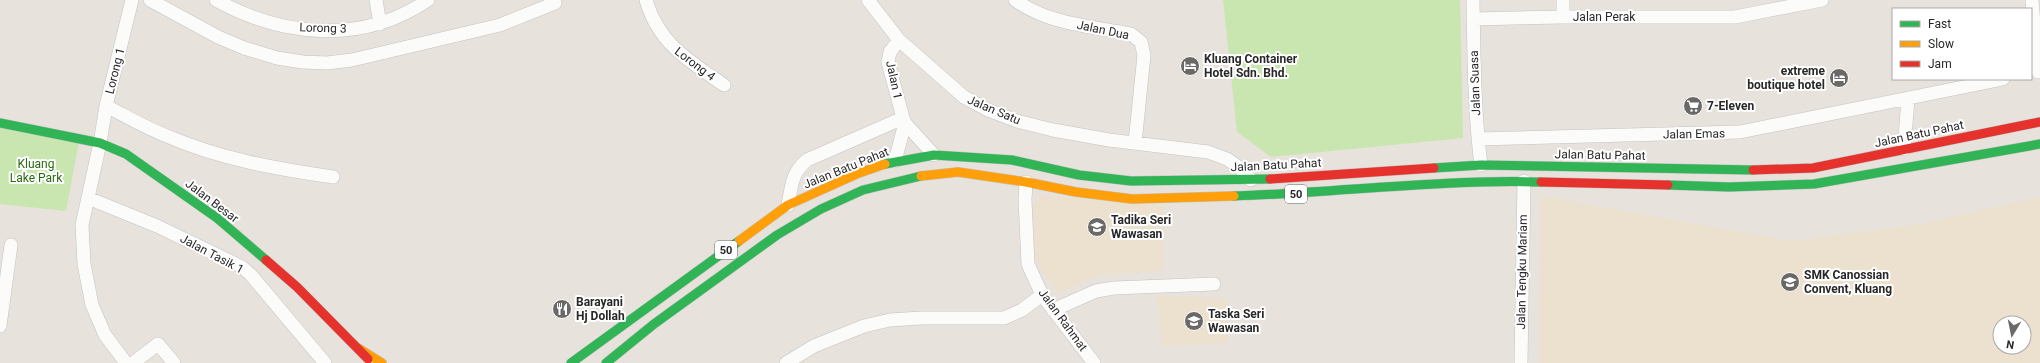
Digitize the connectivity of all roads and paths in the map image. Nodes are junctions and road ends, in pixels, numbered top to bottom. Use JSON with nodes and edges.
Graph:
{"nodes":[{"id":1,"x":132,"y":0,"type":"edge"},
{"id":2,"x":150,"y":0,"type":"edge"},
{"id":3,"x":216,"y":0,"type":"edge"},
{"id":4,"x":376,"y":0,"type":"edge"},
{"id":5,"x":428,"y":0,"type":"edge"},
{"id":6,"x":646,"y":0,"type":"edge"},
{"id":7,"x":868,"y":0,"type":"edge"},
{"id":8,"x":1015,"y":0,"type":"edge"},
{"id":9,"x":1473,"y":0,"type":"edge"},
{"id":10,"x":1563,"y":0,"type":"edge"},
{"id":11,"x":1822,"y":0,"type":"edge"},
{"id":12,"x":2032,"y":0,"type":"edge"},
{"id":13,"x":555,"y":2,"type":"dead end"},
{"id":14,"x":1563,"y":17,"type":"junction"},
{"id":15,"x":1473,"y":19,"type":"junction"},
{"id":16,"x":380,"y":24,"type":"junction"},
{"id":17,"x":899,"y":40,"type":"junction"},
{"id":18,"x":2036,"y":72,"type":"edge"},
{"id":19,"x":1998,"y":80,"type":"edge"},
{"id":20,"x":724,"y":85,"type":"dead end"},
{"id":21,"x":1908,"y":99,"type":"junction"},
{"id":22,"x":106,"y":106,"type":"junction"},
{"id":23,"x":2040,"y":112,"type":"edge"},
{"id":24,"x":904,"y":120,"type":"junction"},
{"id":25,"x":2040,"y":122,"type":"edge"},
{"id":26,"x":0,"y":123,"type":"edge"},
{"id":27,"x":2007,"y":128,"type":"junction"},
{"id":28,"x":1478,"y":138,"type":"junction"},
{"id":29,"x":100,"y":143,"type":"junction"},
{"id":30,"x":1135,"y":143,"type":"junction"},
{"id":31,"x":2040,"y":144,"type":"edge"},
{"id":32,"x":1904,"y":149,"type":"junction"},
{"id":33,"x":934,"y":155,"type":"junction"},
{"id":34,"x":895,"y":161,"type":"junction"},
{"id":35,"x":1481,"y":165,"type":"junction"},
{"id":36,"x":333,"y":177,"type":"dead end"},
{"id":37,"x":1251,"y":180,"type":"junction"},
{"id":38,"x":1524,"y":181,"type":"junction"},
{"id":39,"x":1026,"y":182,"type":"junction"},
{"id":40,"x":88,"y":198,"type":"junction"},
{"id":41,"x":788,"y":205,"type":"junction"},
{"id":42,"x":11,"y":245,"type":"dead end"},
{"id":43,"x":1214,"y":284,"type":"dead end"},
{"id":44,"x":1042,"y":295,"type":"junction"},
{"id":45,"x":1053,"y":310,"type":"junction"},
{"id":46,"x":0,"y":326,"type":"edge"},
{"id":47,"x":358,"y":348,"type":"junction"},
{"id":48,"x":126,"y":363,"type":"edge"},
{"id":49,"x":133,"y":363,"type":"edge"},
{"id":50,"x":174,"y":363,"type":"edge"},
{"id":51,"x":325,"y":363,"type":"edge"},
{"id":52,"x":371,"y":363,"type":"edge"},
{"id":53,"x":382,"y":363,"type":"edge"},
{"id":54,"x":571,"y":363,"type":"edge"},
{"id":55,"x":606,"y":363,"type":"edge"},
{"id":56,"x":786,"y":363,"type":"edge"},
{"id":57,"x":1094,"y":363,"type":"edge"},
{"id":58,"x":1521,"y":363,"type":"edge"}],
"edges":[{"from":1,"to":22,"type":"street","name":"Lorong 1"},
{"from":2,"to":13,"type":"street"},
{"from":3,"to":16,"type":"street","name":"Lorong 3"},
{"from":4,"to":16,"type":"street"},
{"from":5,"to":16,"type":"street","name":"Lorong 3"},
{"from":6,"to":20,"type":"street","name":"Lorong 4"},
{"from":7,"to":17,"type":"street","name":"Jalan Satu"},
{"from":8,"to":30,"type":"street","name":"Jalan Dua"},
{"from":9,"to":15,"type":"street","name":"Jalan Suasa"},
{"from":10,"to":14,"type":"street"},
{"from":11,"to":14,"type":"street","name":"Jalan Perak"},
{"from":12,"to":18,"type":"street"},
{"from":14,"to":15,"type":"street","name":"Jalan Perak"},
{"from":15,"to":28,"type":"street","name":"Jalan Suasa"},
{"from":17,"to":24,"type":"street","name":"Jalan 1"},
{"from":17,"to":30,"type":"street","name":"Jalan Satu"},
{"from":19,"to":21,"type":"street","name":"Jalan Emas"},
{"from":21,"to":28,"type":"street","name":"Jalan Emas"},
{"from":21,"to":32,"type":"street"},
{"from":22,"to":29,"type":"street","name":"Lorong 1"},
{"from":22,"to":36,"type":"street"},
{"from":23,"to":27,"type":"main road"},
{"from":24,"to":33,"type":"street","name":"Jalan 1"},
{"from":24,"to":34,"type":"street","name":"Jalan 1"},
{"from":24,"to":41,"type":"street"},
{"from":25,"to":27,"type":"main road","name":"Jalan Batu Pahat","number":"50"},
{"from":26,"to":29,"type":"main road","name":"Jalan Besar"},
{"from":27,"to":32,"type":"main road","name":"Jalan Batu Pahat","number":"50"},
{"from":28,"to":35,"type":"street","name":"Jalan Suasa"},
{"from":29,"to":40,"type":"street","name":"Lorong 1"},
{"from":29,"to":47,"type":"main road","name":"Jalan Besar"},
{"from":30,"to":37,"type":"street","name":"Jalan Satu"},
{"from":31,"to":38,"type":"main road","number":"50"},
{"from":32,"to":35,"type":"main road","name":"Jalan Batu Pahat","number":"50"},
{"from":33,"to":34,"type":"main road","name":"Jalan Batu Pahat","number":"50"},
{"from":33,"to":37,"type":"main road","name":"Jalan Batu Pahat","number":"50"},
{"from":34,"to":41,"type":"main road","name":"Jalan Batu Pahat","number":"50"},
{"from":35,"to":37,"type":"main road","name":"Jalan Batu Pahat","number":"50"},
{"from":38,"to":39,"type":"main road","number":"50"},
{"from":38,"to":58,"type":"street","name":"Jalan Tengku Mariam"},
{"from":39,"to":44,"type":"street","name":"Jalan Rahmat"},
{"from":39,"to":55,"type":"main road","number":"50"},
{"from":40,"to":48,"type":"street","name":"Lorong 1"},
{"from":40,"to":51,"type":"street","name":"Jalan Tasik 1"},
{"from":41,"to":54,"type":"main road","name":"Jalan Batu Pahat","number":"50"},
{"from":42,"to":46,"type":"street"},
{"from":43,"to":45,"type":"street"},
{"from":44,"to":45,"type":"street","name":"Jalan Rahmat"},
{"from":44,"to":56,"type":"street"},
{"from":45,"to":57,"type":"street","name":"Jalan Rahmat"},
{"from":47,"to":52,"type":"main road","name":"Jalan Besar"},
{"from":47,"to":53,"type":"main road"},
{"from":49,"to":50,"type":"street"}]}
